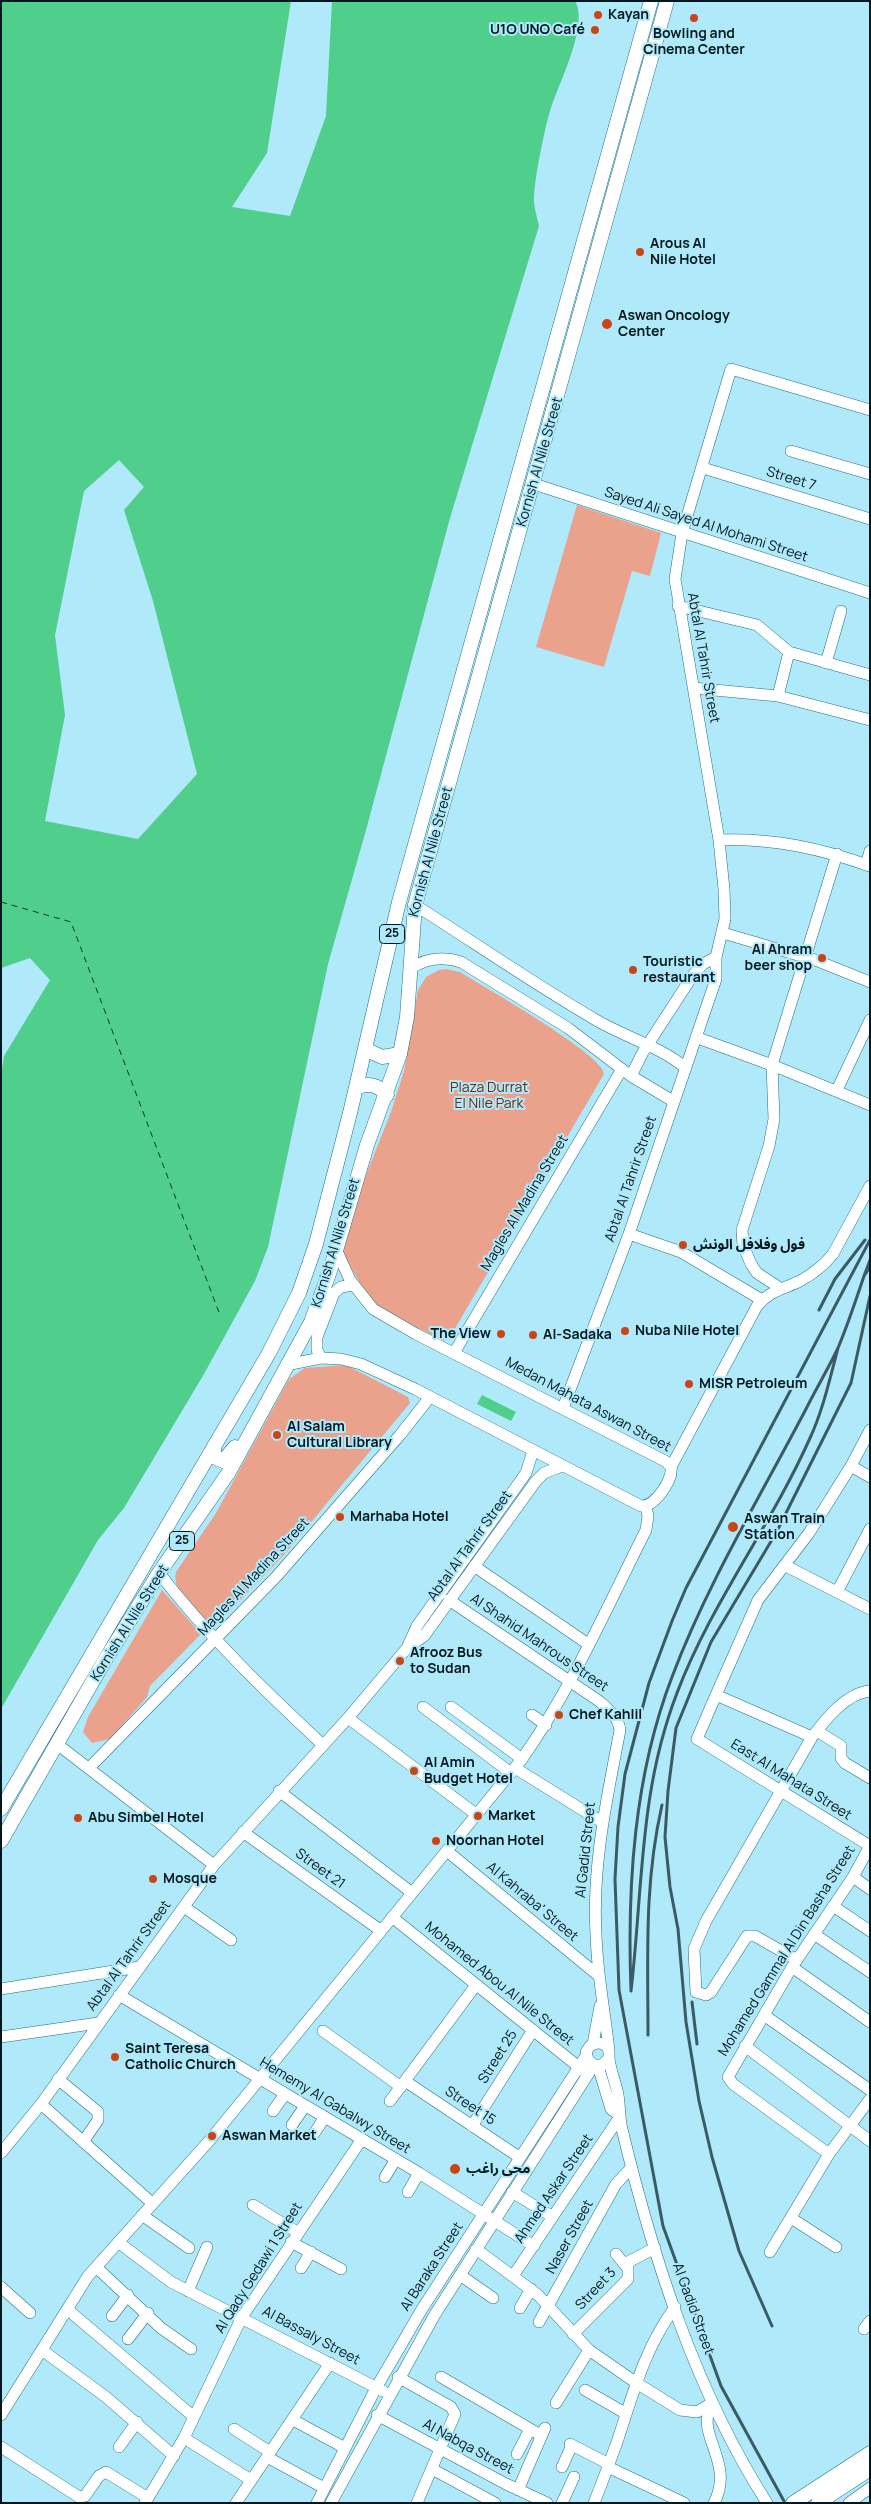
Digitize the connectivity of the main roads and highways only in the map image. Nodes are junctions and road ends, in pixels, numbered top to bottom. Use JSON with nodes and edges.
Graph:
{"nodes":[{"id":1,"x":651,"y":1,"type":"edge"},
{"id":2,"x":667,"y":1,"type":"edge"},
{"id":3,"x":365,"y":1048,"type":"junction"},
{"id":4,"x":400,"y":1054,"type":"junction"},
{"id":5,"x":356,"y":1088,"type":"junction"},
{"id":6,"x":386,"y":1095,"type":"junction"},
{"id":7,"x":245,"y":1441,"type":"junction"},
{"id":8,"x":214,"y":1448,"type":"junction"},
{"id":9,"x":1,"y":1809,"type":"edge"},
{"id":10,"x":1,"y":1840,"type":"edge"},
{"id":11,"x":870,"y":2453,"type":"edge"},
{"id":12,"x":870,"y":2469,"type":"edge"},
{"id":13,"x":793,"y":2503,"type":"edge"},
{"id":14,"x":818,"y":2503,"type":"edge"}],
"edges":[{"from":1,"to":3,"type":"main road","name":"Kornish Al Nile Street","number":"25"},
{"from":2,"to":4,"type":"main road","name":"Kornish Al Nile Street","number":"25"},
{"from":3,"to":4,"type":"main road"},
{"from":3,"to":5,"type":"main road","name":"Kornish Al Nile Street","number":"25"},
{"from":4,"to":6,"type":"main road","name":"Kornish Al Nile Street","number":"25"},
{"from":5,"to":6,"type":"main road"},
{"from":5,"to":8,"type":"main road","name":"Kornish Al Nile Street","number":"25"},
{"from":6,"to":7,"type":"main road","name":"Kornish Al Nile Street","number":"25"},
{"from":7,"to":8,"type":"main road"},
{"from":7,"to":10,"type":"main road","name":"Kornish Al Nile Street","number":"25"},
{"from":8,"to":9,"type":"main road","name":"Kornish Al Nile Street","number":"25"},
{"from":11,"to":13,"type":"main road"},
{"from":12,"to":14,"type":"main road"}]}
